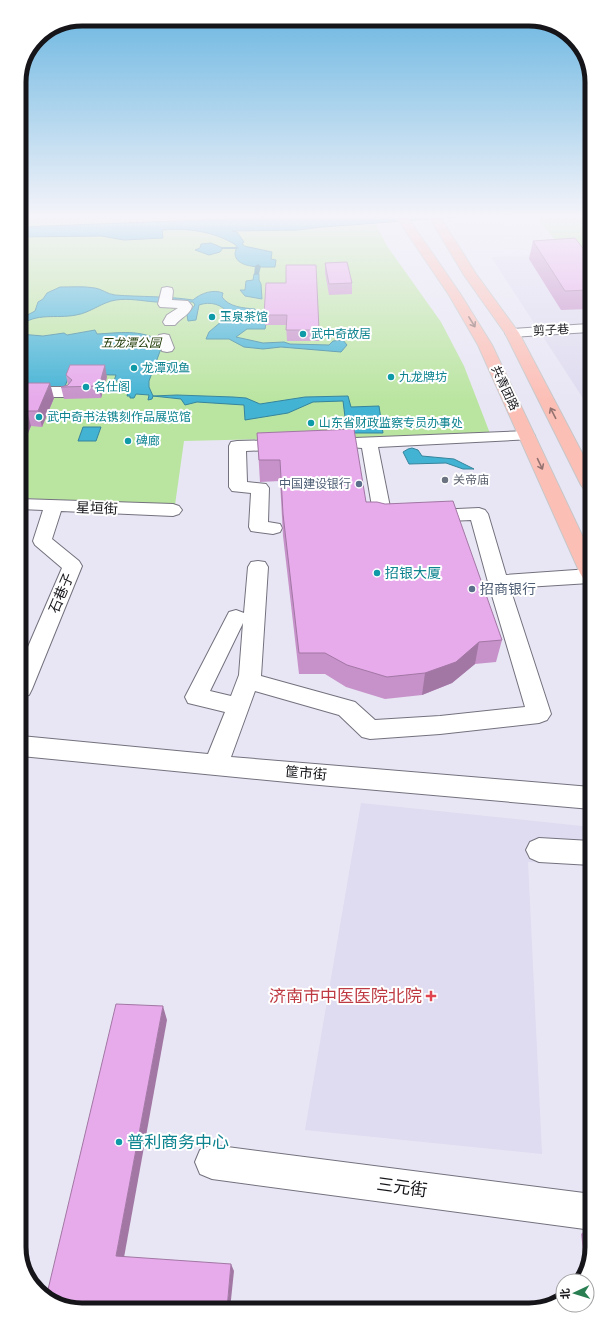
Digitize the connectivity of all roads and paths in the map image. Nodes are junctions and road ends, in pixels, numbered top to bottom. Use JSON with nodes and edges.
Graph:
{"nodes":[{"id":1,"x":442,"y":277,"type":"edge"},
{"id":2,"x":472,"y":277,"type":"edge"},
{"id":3,"x":166,"y":297,"type":"dead end"},
{"id":4,"x":170,"y":322,"type":"dead end"},
{"id":5,"x":585,"y":328,"type":"edge"},
{"id":6,"x":512,"y":332,"type":"junction"},
{"id":7,"x":26,"y":393,"type":"edge"},
{"id":8,"x":58,"y":396,"type":"dead end"},
{"id":9,"x":527,"y":436,"type":"junction"},
{"id":10,"x":369,"y":443,"type":"junction"},
{"id":11,"x":336,"y":444,"type":"edge"},
{"id":12,"x":298,"y":445,"type":"edge"},
{"id":13,"x":585,"y":475,"type":"edge"},
{"id":14,"x":26,"y":504,"type":"edge"},
{"id":15,"x":54,"y":506,"type":"junction"},
{"id":16,"x":173,"y":510,"type":"dead end"},
{"id":17,"x":273,"y":528,"type":"dead end"},
{"id":18,"x":585,"y":563,"type":"edge"},
{"id":19,"x":258,"y":567,"type":"dead end"},
{"id":20,"x":585,"y":574,"type":"edge"},
{"id":21,"x":498,"y":582,"type":"junction"},
{"id":22,"x":236,"y":618,"type":"dead end"},
{"id":23,"x":26,"y":677,"type":"edge"},
{"id":24,"x":248,"y":681,"type":"junction"},
{"id":25,"x":239,"y":706,"type":"junction"},
{"id":26,"x":26,"y":746,"type":"edge"},
{"id":27,"x":216,"y":765,"type":"junction"},
{"id":28,"x":585,"y":797,"type":"edge"},
{"id":29,"x":539,"y":850,"type":"dead end"},
{"id":30,"x":585,"y":853,"type":"edge"},
{"id":31,"x":212,"y":1162,"type":"dead end"},
{"id":32,"x":585,"y":1211,"type":"edge"}],
"edges":[{"from":1,"to":9,"type":"main road","name":"共青团路","one_way":true},
{"from":2,"to":6,"type":"main road"},
{"from":3,"to":4,"type":"street"},
{"from":5,"to":6,"type":"street","name":"剪子巷"},
{"from":13,"to":6,"type":"main road","one_way":true},
{"from":7,"to":8,"type":"street"},
{"from":9,"to":10,"type":"street"},
{"from":9,"to":18,"type":"main road","name":"共青团路","one_way":true},
{"from":10,"to":11,"type":"street"},
{"from":10,"to":21,"type":"street"},
{"from":12,"to":17,"type":"street"},
{"from":14,"to":15,"type":"street","name":"星垣街"},
{"from":15,"to":16,"type":"street","name":"星垣街"},
{"from":15,"to":23,"type":"street","name":"石巷子"},
{"from":19,"to":24,"type":"street"},
{"from":20,"to":21,"type":"street"},
{"from":21,"to":24,"type":"street"},
{"from":22,"to":25,"type":"street"},
{"from":24,"to":25,"type":"street"},
{"from":25,"to":27,"type":"street"},
{"from":26,"to":27,"type":"street","name":"筐市街"},
{"from":27,"to":28,"type":"street","name":"筐市街"},
{"from":29,"to":30,"type":"street"},
{"from":31,"to":32,"type":"street","name":"三元街"}]}
